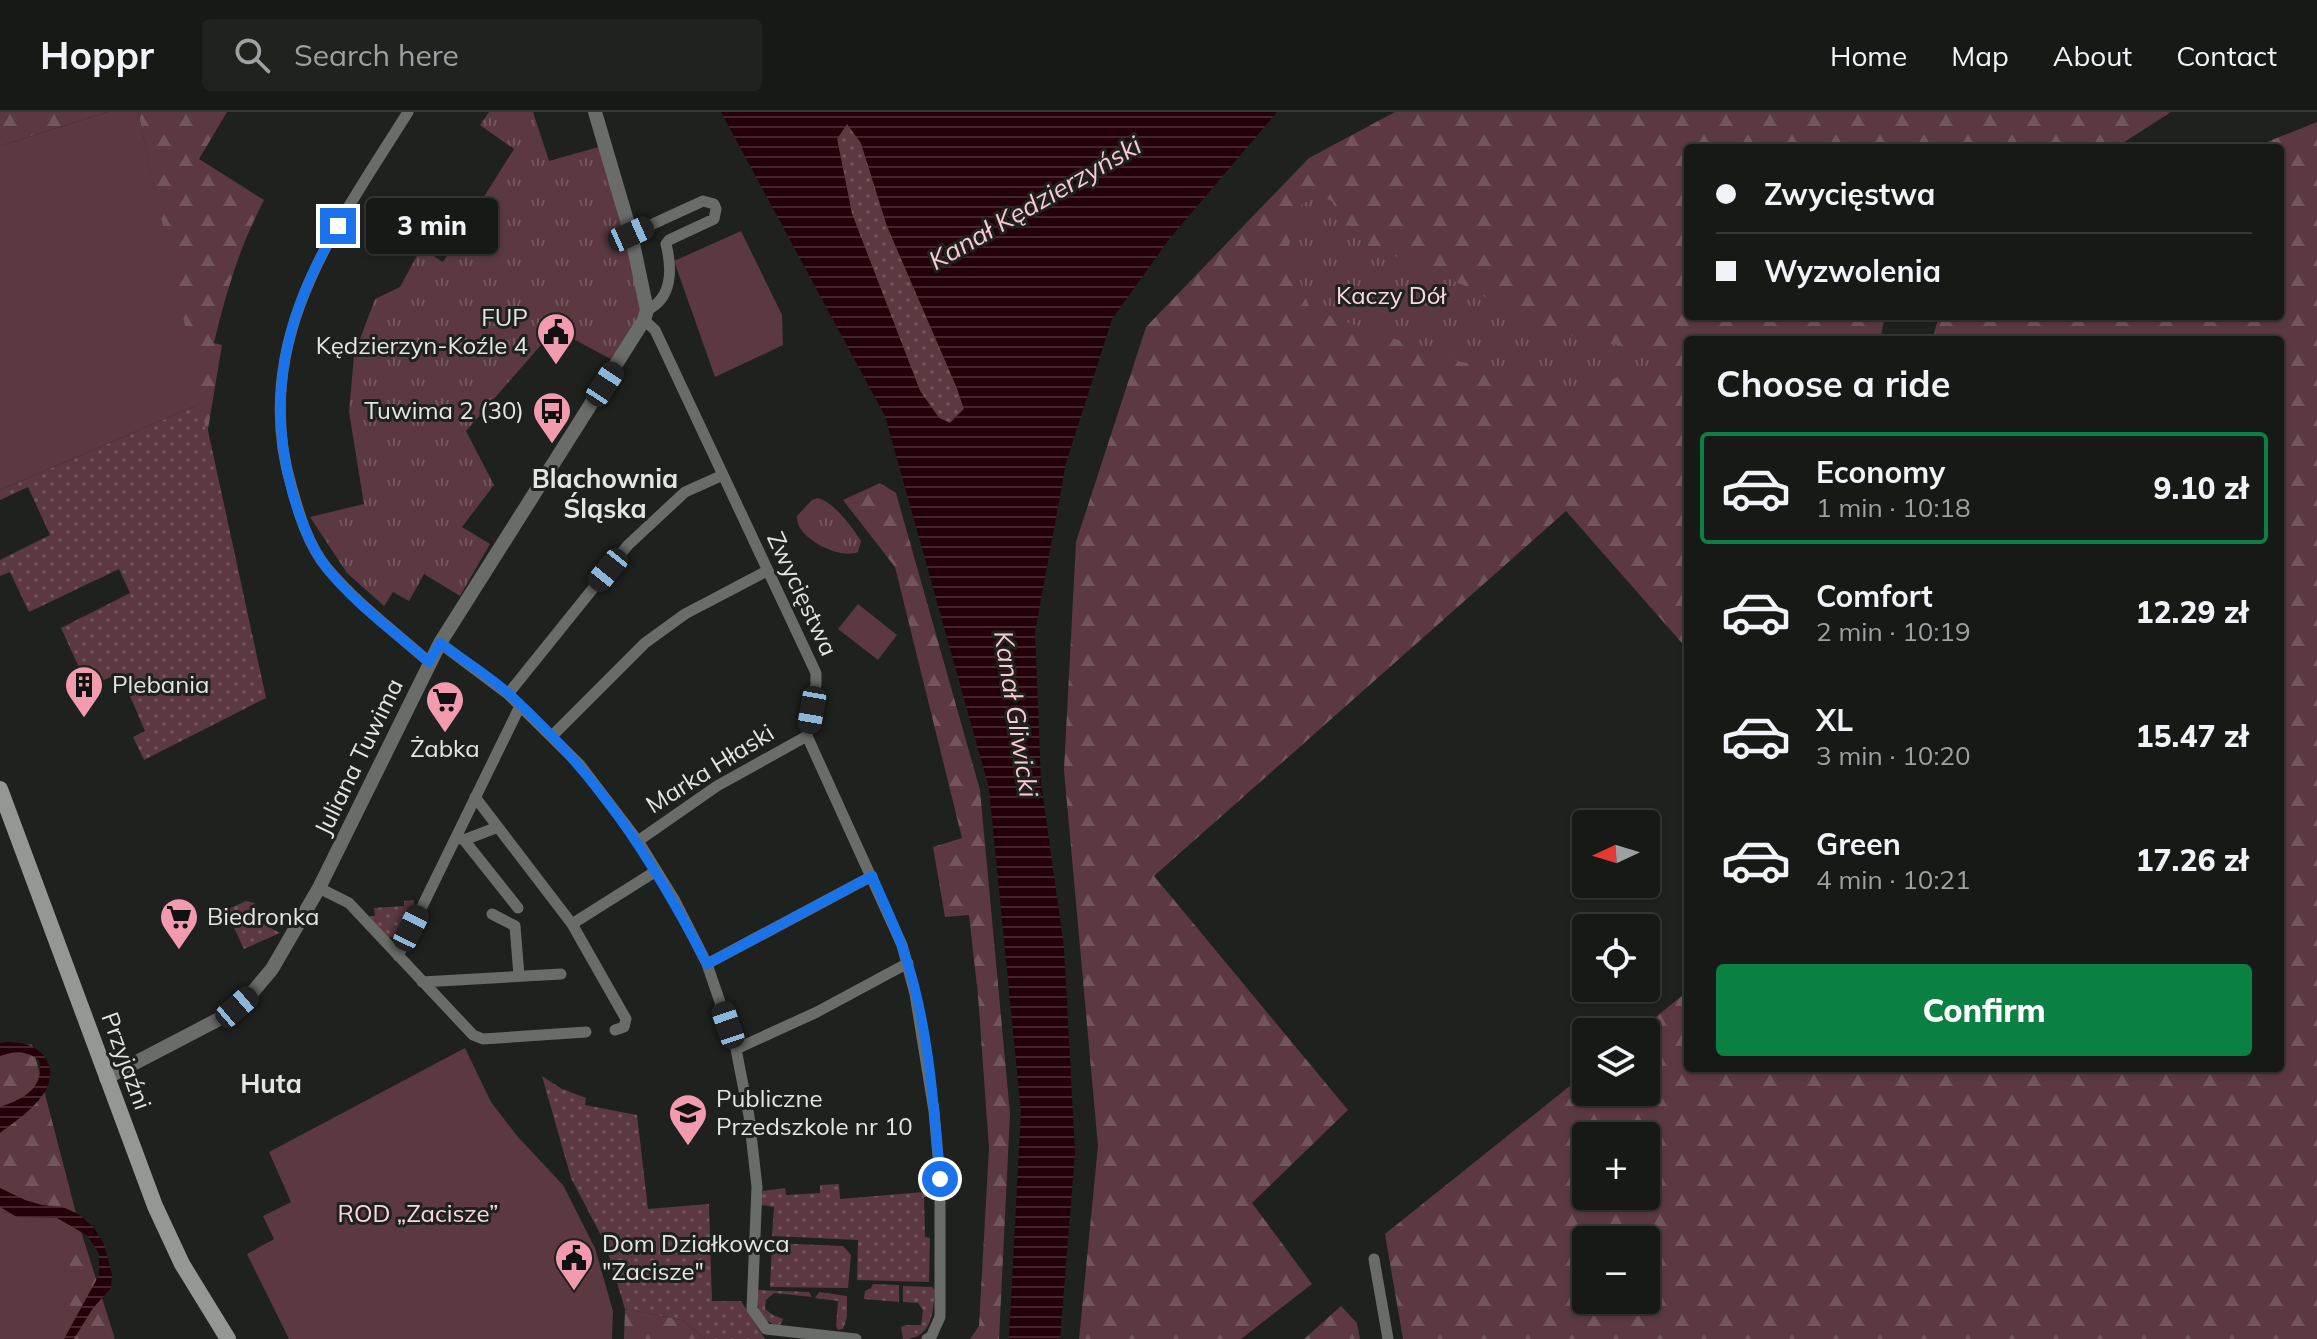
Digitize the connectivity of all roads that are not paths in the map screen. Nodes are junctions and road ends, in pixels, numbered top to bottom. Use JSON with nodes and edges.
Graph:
{"nodes":[{"id":1,"x":408,"y":112,"type":"edge"},
{"id":2,"x":595,"y":112,"type":"edge"},
{"id":3,"x":631,"y":234,"type":"junction"},
{"id":4,"x":645,"y":315,"type":"junction"},
{"id":5,"x":723,"y":475,"type":"junction"},
{"id":6,"x":767,"y":571,"type":"junction"},
{"id":7,"x":440,"y":643,"type":"junction"},
{"id":8,"x":429,"y":662,"type":"junction"},
{"id":9,"x":508,"y":694,"type":"junction"},
{"id":10,"x":520,"y":706,"type":"junction"},
{"id":11,"x":552,"y":736,"type":"junction"},
{"id":12,"x":807,"y":736,"type":"junction"},
{"id":13,"x":0,"y":789,"type":"edge"},
{"id":14,"x":475,"y":797,"type":"junction"},
{"id":15,"x":498,"y":827,"type":"junction"},
{"id":16,"x":460,"y":838,"type":"junction"},
{"id":17,"x":638,"y":841,"type":"junction"},
{"id":18,"x":656,"y":871,"type":"junction"},
{"id":19,"x":872,"y":876,"type":"junction"},
{"id":20,"x":319,"y":888,"type":"junction"},
{"id":21,"x":518,"y":908,"type":"dead end"},
{"id":22,"x":492,"y":914,"type":"dead end"},
{"id":23,"x":572,"y":924,"type":"junction"},
{"id":24,"x":398,"y":956,"type":"junction"},
{"id":25,"x":908,"y":963,"type":"junction"},
{"id":26,"x":707,"y":964,"type":"junction"},
{"id":27,"x":561,"y":974,"type":"dead end"},
{"id":28,"x":519,"y":976,"type":"junction"},
{"id":29,"x":422,"y":982,"type":"junction"},
{"id":30,"x":615,"y":1030,"type":"dead end"},
{"id":31,"x":586,"y":1032,"type":"dead end"},
{"id":32,"x":736,"y":1049,"type":"junction"},
{"id":33,"x":106,"y":1078,"type":"junction"},
{"id":34,"x":1374,"y":1259,"type":"dead end"},
{"id":35,"x":228,"y":1339,"type":"edge"},
{"id":36,"x":856,"y":1339,"type":"edge"},
{"id":37,"x":927,"y":1339,"type":"edge"},
{"id":38,"x":1388,"y":1339,"type":"edge"}],
"edges":[{"from":1,"to":8,"type":"street"},
{"from":2,"to":3,"type":"street","name":"Zwycięstwa"},
{"from":3,"to":4,"type":"street","name":"Zwycięstwa"},
{"from":3,"to":4,"type":"street"},
{"from":4,"to":5,"type":"street","name":"Zwycięstwa"},
{"from":4,"to":7,"type":"street","name":"Juliana Tuwima"},
{"from":5,"to":6,"type":"street","name":"Zwycięstwa"},
{"from":5,"to":9,"type":"street"},
{"from":6,"to":11,"type":"street"},
{"from":6,"to":12,"type":"street","name":"Zwycięstwa"},
{"from":7,"to":8,"type":"street","name":"Juliana Tuwima"},
{"from":7,"to":9,"type":"street"},
{"from":8,"to":20,"type":"street","name":"Juliana Tuwima"},
{"from":9,"to":10,"type":"street"},
{"from":10,"to":11,"type":"street"},
{"from":10,"to":14,"type":"street"},
{"from":11,"to":17,"type":"street"},
{"from":12,"to":17,"type":"street","name":"Marka Hłaski"},
{"from":12,"to":19,"type":"street"},
{"from":13,"to":33,"type":"main road","name":"Przyjaźni"},
{"from":14,"to":15,"type":"street"},
{"from":14,"to":16,"type":"street"},
{"from":15,"to":16,"type":"street"},
{"from":15,"to":23,"type":"street"},
{"from":16,"to":21,"type":"street"},
{"from":16,"to":24,"type":"street"},
{"from":17,"to":18,"type":"street"},
{"from":18,"to":23,"type":"street"},
{"from":18,"to":26,"type":"street"},
{"from":19,"to":25,"type":"street"},
{"from":19,"to":26,"type":"street"},
{"from":20,"to":24,"type":"street"},
{"from":20,"to":33,"type":"street","name":"Juliana Tuwima"},
{"from":22,"to":28,"type":"street"},
{"from":23,"to":30,"type":"street"},
{"from":24,"to":29,"type":"street"},
{"from":25,"to":32,"type":"street"},
{"from":25,"to":37,"type":"street"},
{"from":26,"to":32,"type":"street"},
{"from":27,"to":28,"type":"street"},
{"from":28,"to":29,"type":"street"},
{"from":29,"to":31,"type":"street"},
{"from":32,"to":36,"type":"street"},
{"from":33,"to":35,"type":"main road","name":"Przyjaźni"},
{"from":34,"to":38,"type":"street"}]}
